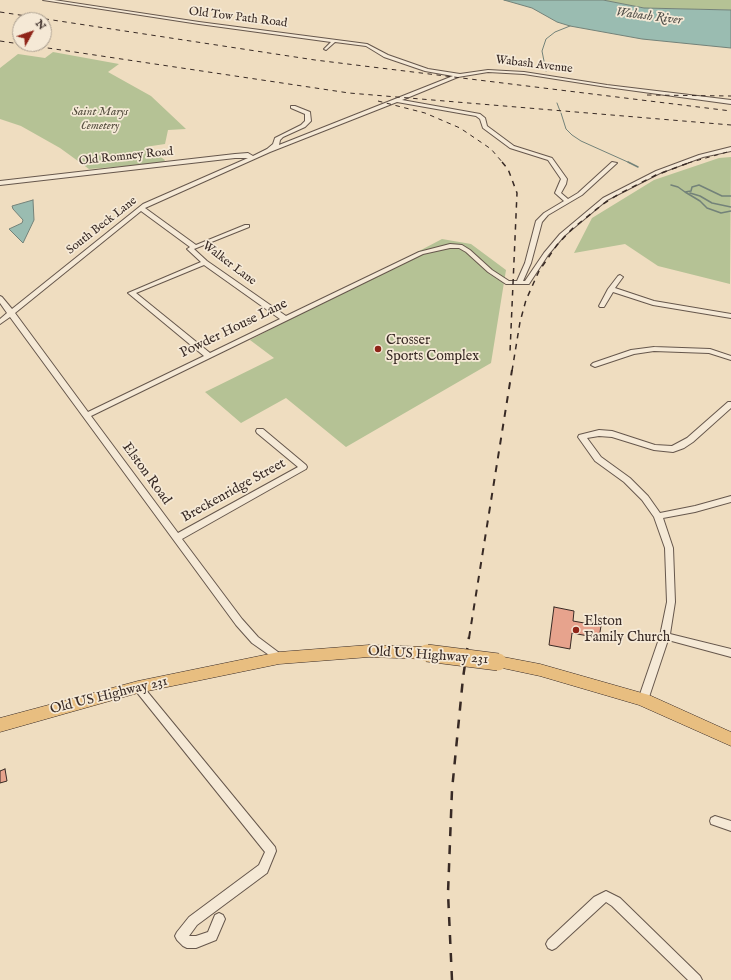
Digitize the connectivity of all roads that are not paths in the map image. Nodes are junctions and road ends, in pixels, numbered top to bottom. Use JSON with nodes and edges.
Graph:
{"nodes":[{"id":1,"x":45,"y":0,"type":"edge"},
{"id":2,"x":334,"y":41,"type":"junction"},
{"id":3,"x":326,"y":49,"type":"dead end"},
{"id":4,"x":459,"y":76,"type":"junction"},
{"id":5,"x":395,"y":100,"type":"junction"},
{"id":6,"x":731,"y":102,"type":"edge"},
{"id":7,"x":293,"y":107,"type":"dead end"},
{"id":8,"x":731,"y":149,"type":"edge"},
{"id":9,"x":268,"y":151,"type":"junction"},
{"id":10,"x":253,"y":158,"type":"junction"},
{"id":11,"x":614,"y":162,"type":"dead end"},
{"id":12,"x":0,"y":183,"type":"edge"},
{"id":13,"x":567,"y":201,"type":"junction"},
{"id":14,"x":141,"y":208,"type":"junction"},
{"id":15,"x":247,"y":226,"type":"dead end"},
{"id":16,"x":195,"y":247,"type":"junction"},
{"id":17,"x":205,"y":262,"type":"junction"},
{"id":18,"x":620,"y":277,"type":"dead end"},
{"id":19,"x":519,"y":283,"type":"junction"},
{"id":20,"x":611,"y":289,"type":"junction"},
{"id":21,"x":0,"y":298,"type":"edge"},
{"id":22,"x":602,"y":306,"type":"dead end"},
{"id":23,"x":11,"y":313,"type":"junction"},
{"id":24,"x":731,"y":316,"type":"edge"},
{"id":25,"x":286,"y":319,"type":"junction"},
{"id":26,"x":0,"y":322,"type":"edge"},
{"id":27,"x":209,"y":356,"type":"junction"},
{"id":28,"x":731,"y":358,"type":"edge"},
{"id":29,"x":595,"y":365,"type":"dead end"},
{"id":30,"x":731,"y":404,"type":"edge"},
{"id":31,"x":86,"y":416,"type":"junction"},
{"id":32,"x":260,"y":431,"type":"dead end"},
{"id":33,"x":731,"y":499,"type":"edge"},
{"id":34,"x":658,"y":516,"type":"junction"},
{"id":35,"x":177,"y":538,"type":"junction"},
{"id":36,"x":665,"y":636,"type":"junction"},
{"id":37,"x":731,"y":653,"type":"edge"},
{"id":38,"x":279,"y":658,"type":"junction"},
{"id":39,"x":138,"y":687,"type":"junction"},
{"id":40,"x":643,"y":700,"type":"junction"},
{"id":41,"x":0,"y":725,"type":"edge"},
{"id":42,"x":731,"y":739,"type":"edge"},
{"id":43,"x":715,"y":821,"type":"dead end"},
{"id":44,"x":731,"y":826,"type":"edge"},
{"id":45,"x":219,"y":919,"type":"dead end"},
{"id":46,"x":552,"y":944,"type":"dead end"},
{"id":47,"x":696,"y":980,"type":"edge"}],
"edges":[{"from":1,"to":2,"type":"street","name":"Old Tow Path Road"},
{"from":2,"to":3,"type":"street"},
{"from":2,"to":4,"type":"street","name":"Old Tow Path Road"},
{"from":4,"to":5,"type":"street","name":"Wabash Avenue"},
{"from":4,"to":6,"type":"street","name":"Wabash Avenue"},
{"from":5,"to":9,"type":"street","name":"Wabash Avenue"},
{"from":5,"to":13,"type":"street"},
{"from":7,"to":9,"type":"street"},
{"from":8,"to":19,"type":"street"},
{"from":9,"to":10,"type":"street","name":"Wabash Avenue"},
{"from":10,"to":12,"type":"street","name":"Old Romney Road"},
{"from":10,"to":14,"type":"street","name":"South Beck Lane"},
{"from":11,"to":13,"type":"street"},
{"from":13,"to":19,"type":"street"},
{"from":14,"to":16,"type":"street"},
{"from":14,"to":23,"type":"street","name":"South Beck Lane"},
{"from":15,"to":16,"type":"street","name":"Walker Lane"},
{"from":16,"to":17,"type":"street","name":"Walker Lane"},
{"from":17,"to":25,"type":"street","name":"Walker Lane"},
{"from":17,"to":27,"type":"street"},
{"from":18,"to":20,"type":"street"},
{"from":19,"to":25,"type":"street","name":"Powder House Lane"},
{"from":20,"to":22,"type":"street"},
{"from":20,"to":24,"type":"street"},
{"from":21,"to":23,"type":"street","name":"Elston Road"},
{"from":23,"to":26,"type":"street","name":"South Beck Lane"},
{"from":23,"to":31,"type":"street","name":"Elston Road"},
{"from":25,"to":27,"type":"street","name":"Powder House Lane"},
{"from":27,"to":31,"type":"street","name":"Powder House Lane"},
{"from":28,"to":29,"type":"street"},
{"from":30,"to":34,"type":"street"},
{"from":31,"to":35,"type":"street","name":"Elston Road"},
{"from":32,"to":35,"type":"street","name":"Breckenridge Street"},
{"from":33,"to":34,"type":"street"},
{"from":34,"to":36,"type":"street"},
{"from":35,"to":38,"type":"street","name":"Elston Road"},
{"from":36,"to":37,"type":"street"},
{"from":36,"to":40,"type":"street"},
{"from":38,"to":39,"type":"main road","name":"Old US Highway 231"},
{"from":38,"to":40,"type":"main road","name":"Old US Highway 231","bridge":true},
{"from":39,"to":41,"type":"main road","name":"Old US Highway 231"},
{"from":39,"to":45,"type":"street"},
{"from":40,"to":42,"type":"main road","name":"Old US Highway 231"},
{"from":43,"to":44,"type":"street"},
{"from":46,"to":47,"type":"street"}]}
